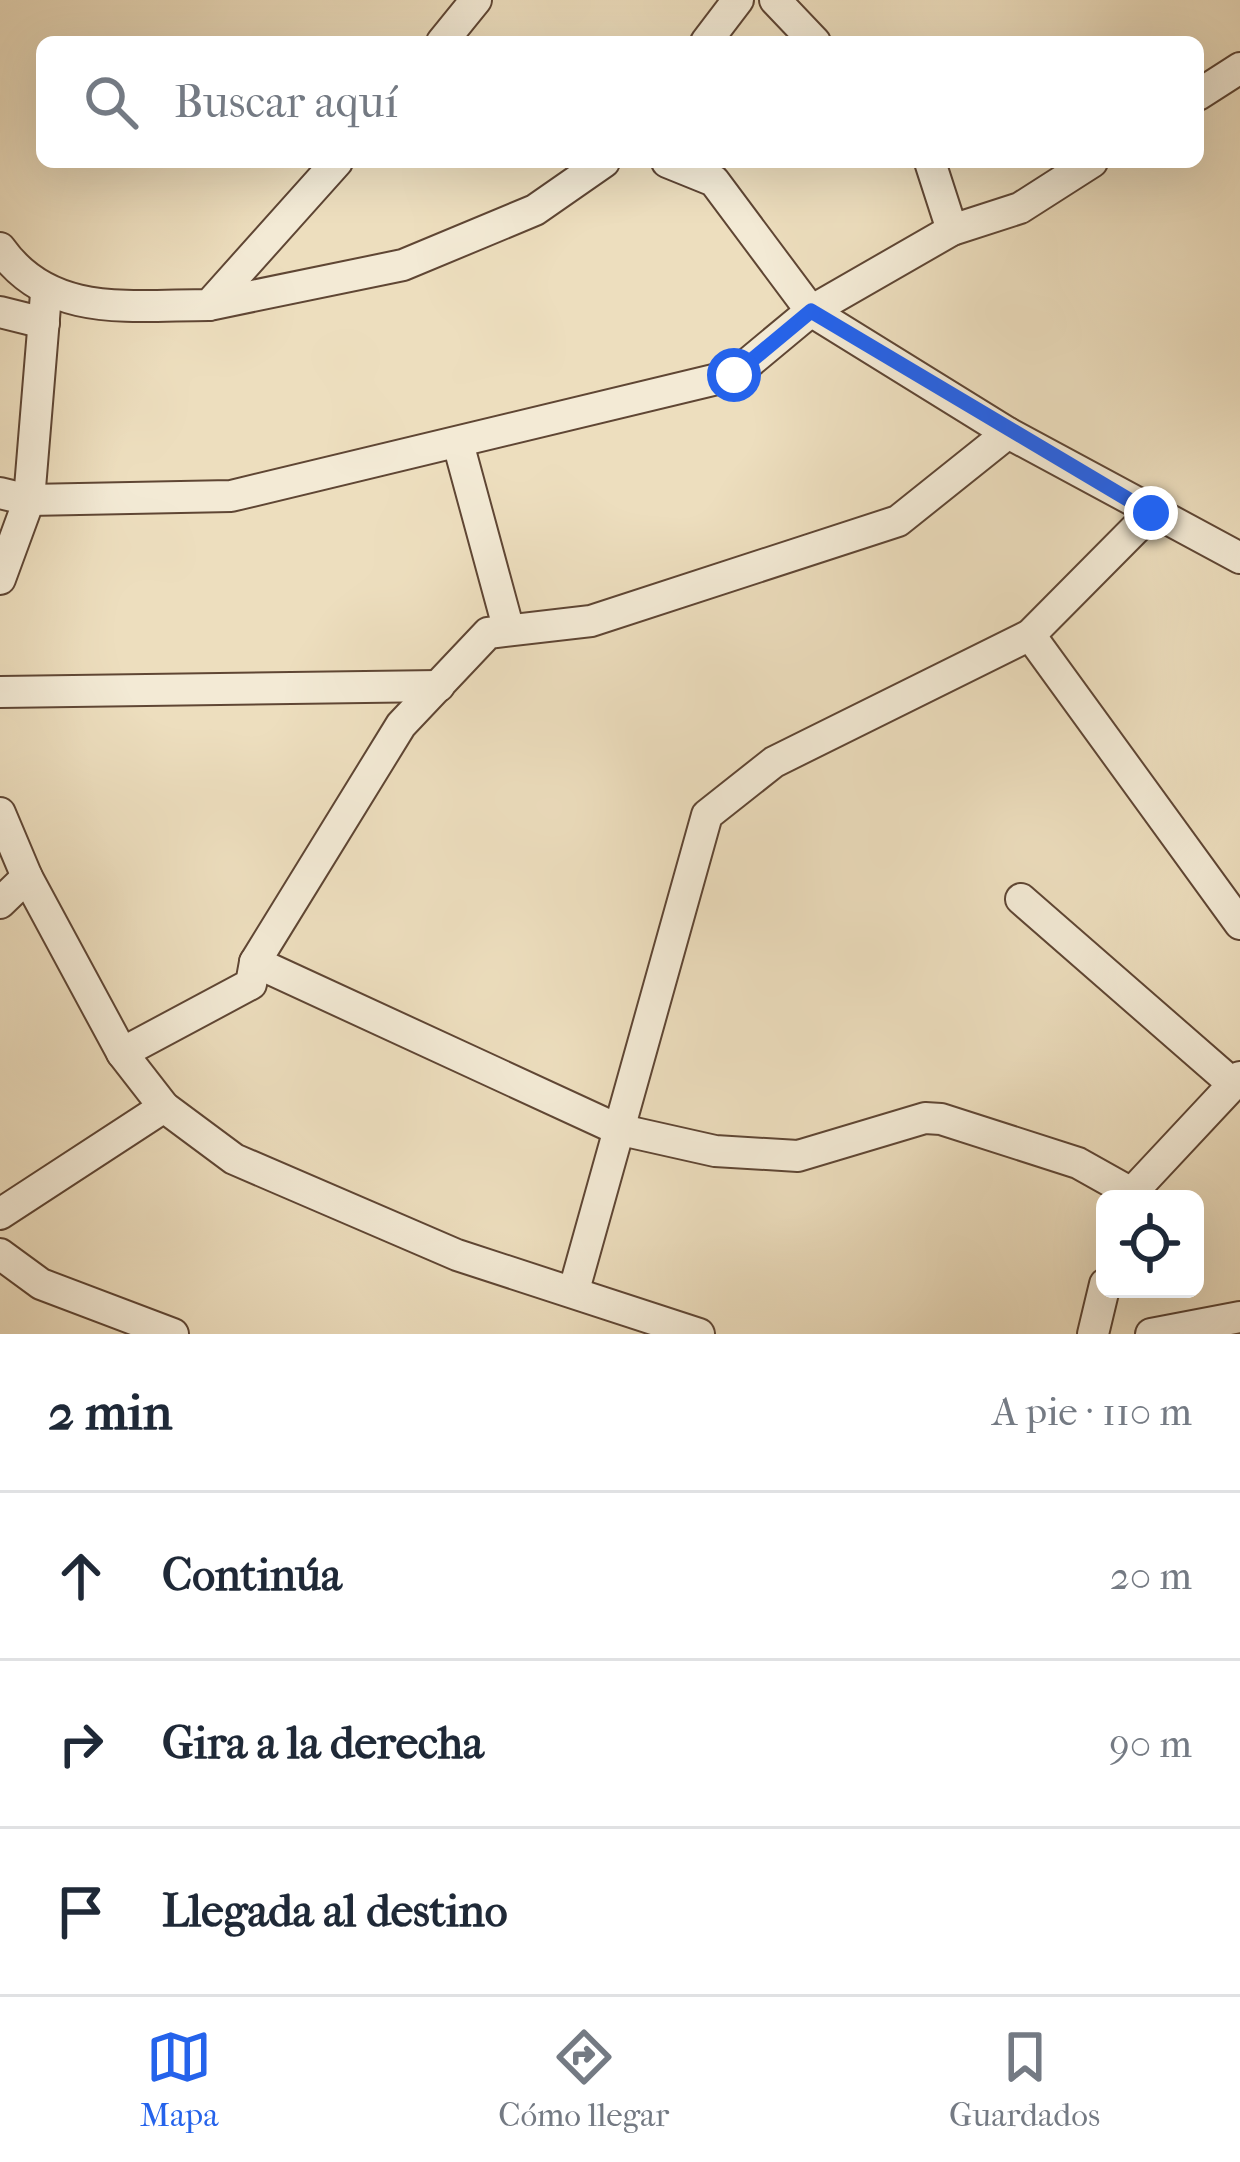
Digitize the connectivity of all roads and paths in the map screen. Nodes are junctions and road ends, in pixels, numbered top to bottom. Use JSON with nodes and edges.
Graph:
{"nodes":[{"id":1,"x":476,"y":0,"type":"edge"},
{"id":2,"x":737,"y":0,"type":"edge"},
{"id":3,"x":775,"y":0,"type":"edge"},
{"id":4,"x":447,"y":36,"type":"edge"},
{"id":5,"x":710,"y":36,"type":"edge"},
{"id":6,"x":809,"y":36,"type":"edge"},
{"id":7,"x":1240,"y":68,"type":"edge"},
{"id":8,"x":1204,"y":90,"type":"edge"},
{"id":9,"x":332,"y":168,"type":"edge"},
{"id":10,"x":595,"y":168,"type":"edge"},
{"id":11,"x":682,"y":168,"type":"edge"},
{"id":12,"x":932,"y":168,"type":"edge"},
{"id":13,"x":1083,"y":168,"type":"edge"},
{"id":14,"x":952,"y":230,"type":"junction"},
{"id":15,"x":0,"y":248,"type":"edge"},
{"id":16,"x":209,"y":305,"type":"junction"},
{"id":17,"x":45,"y":308,"type":"junction"},
{"id":18,"x":811,"y":311,"type":"junction"},
{"id":19,"x":0,"y":312,"type":"edge"},
{"id":20,"x":1008,"y":433,"type":"junction"},
{"id":21,"x":458,"y":443,"type":"junction"},
{"id":22,"x":15,"y":497,"type":"edge"},
{"id":23,"x":1151,"y":513,"type":"junction"},
{"id":24,"x":1240,"y":558,"type":"edge"},
{"id":25,"x":0,"y":579,"type":"edge"},
{"id":26,"x":508,"y":627,"type":"junction"},
{"id":27,"x":1030,"y":635,"type":"junction"},
{"id":28,"x":439,"y":686,"type":"junction"},
{"id":29,"x":0,"y":692,"type":"edge"},
{"id":30,"x":0,"y":813,"type":"edge"},
{"id":31,"x":27,"y":877,"type":"junction"},
{"id":32,"x":1021,"y":899,"type":"dead end"},
{"id":33,"x":0,"y":904,"type":"edge"},
{"id":34,"x":1240,"y":924,"type":"edge"},
{"id":35,"x":255,"y":962,"type":"junction"},
{"id":36,"x":122,"y":1053,"type":"junction"},
{"id":37,"x":1236,"y":1081,"type":"edge"},
{"id":38,"x":164,"y":1107,"type":"junction"},
{"id":39,"x":617,"y":1129,"type":"junction"},
{"id":40,"x":1120,"y":1190,"type":"edge"},
{"id":41,"x":1132,"y":1190,"type":"edge"},
{"id":42,"x":0,"y":1214,"type":"edge"},
{"id":43,"x":0,"y":1254,"type":"edge"},
{"id":44,"x":574,"y":1290,"type":"junction"},
{"id":45,"x":1102,"y":1298,"type":"edge"},
{"id":46,"x":1240,"y":1317,"type":"edge"},
{"id":47,"x":172,"y":1334,"type":"edge"},
{"id":48,"x":699,"y":1334,"type":"edge"},
{"id":49,"x":1093,"y":1334,"type":"edge"},
{"id":50,"x":1150,"y":1334,"type":"edge"}],
"edges":[{"from":1,"to":4,"type":"street"},
{"from":2,"to":5,"type":"street"},
{"from":3,"to":6,"type":"street"},
{"from":7,"to":8,"type":"street"},
{"from":9,"to":16,"type":"street"},
{"from":10,"to":16,"type":"street"},
{"from":11,"to":18,"type":"street"},
{"from":12,"to":14,"type":"street"},
{"from":13,"to":14,"type":"street"},
{"from":14,"to":18,"type":"street"},
{"from":15,"to":17,"type":"street"},
{"from":16,"to":17,"type":"street"},
{"from":17,"to":19,"type":"street"},
{"from":17,"to":22,"type":"street"},
{"from":18,"to":20,"type":"street"},
{"from":18,"to":21,"type":"street"},
{"from":20,"to":23,"type":"street"},
{"from":20,"to":26,"type":"street"},
{"from":21,"to":22,"type":"street"},
{"from":21,"to":26,"type":"street"},
{"from":22,"to":25,"type":"street"},
{"from":23,"to":24,"type":"street"},
{"from":23,"to":27,"type":"street"},
{"from":26,"to":28,"type":"street"},
{"from":27,"to":34,"type":"street"},
{"from":27,"to":39,"type":"street"},
{"from":28,"to":29,"type":"street"},
{"from":28,"to":35,"type":"street"},
{"from":30,"to":31,"type":"street"},
{"from":31,"to":33,"type":"street"},
{"from":31,"to":36,"type":"street"},
{"from":32,"to":37,"type":"street"},
{"from":35,"to":36,"type":"street"},
{"from":35,"to":39,"type":"street"},
{"from":36,"to":38,"type":"street"},
{"from":37,"to":41,"type":"street"},
{"from":38,"to":42,"type":"street"},
{"from":38,"to":44,"type":"street"},
{"from":39,"to":40,"type":"street"},
{"from":39,"to":44,"type":"street"},
{"from":43,"to":47,"type":"street"},
{"from":44,"to":48,"type":"street"},
{"from":45,"to":49,"type":"street"},
{"from":46,"to":50,"type":"street"}]}
